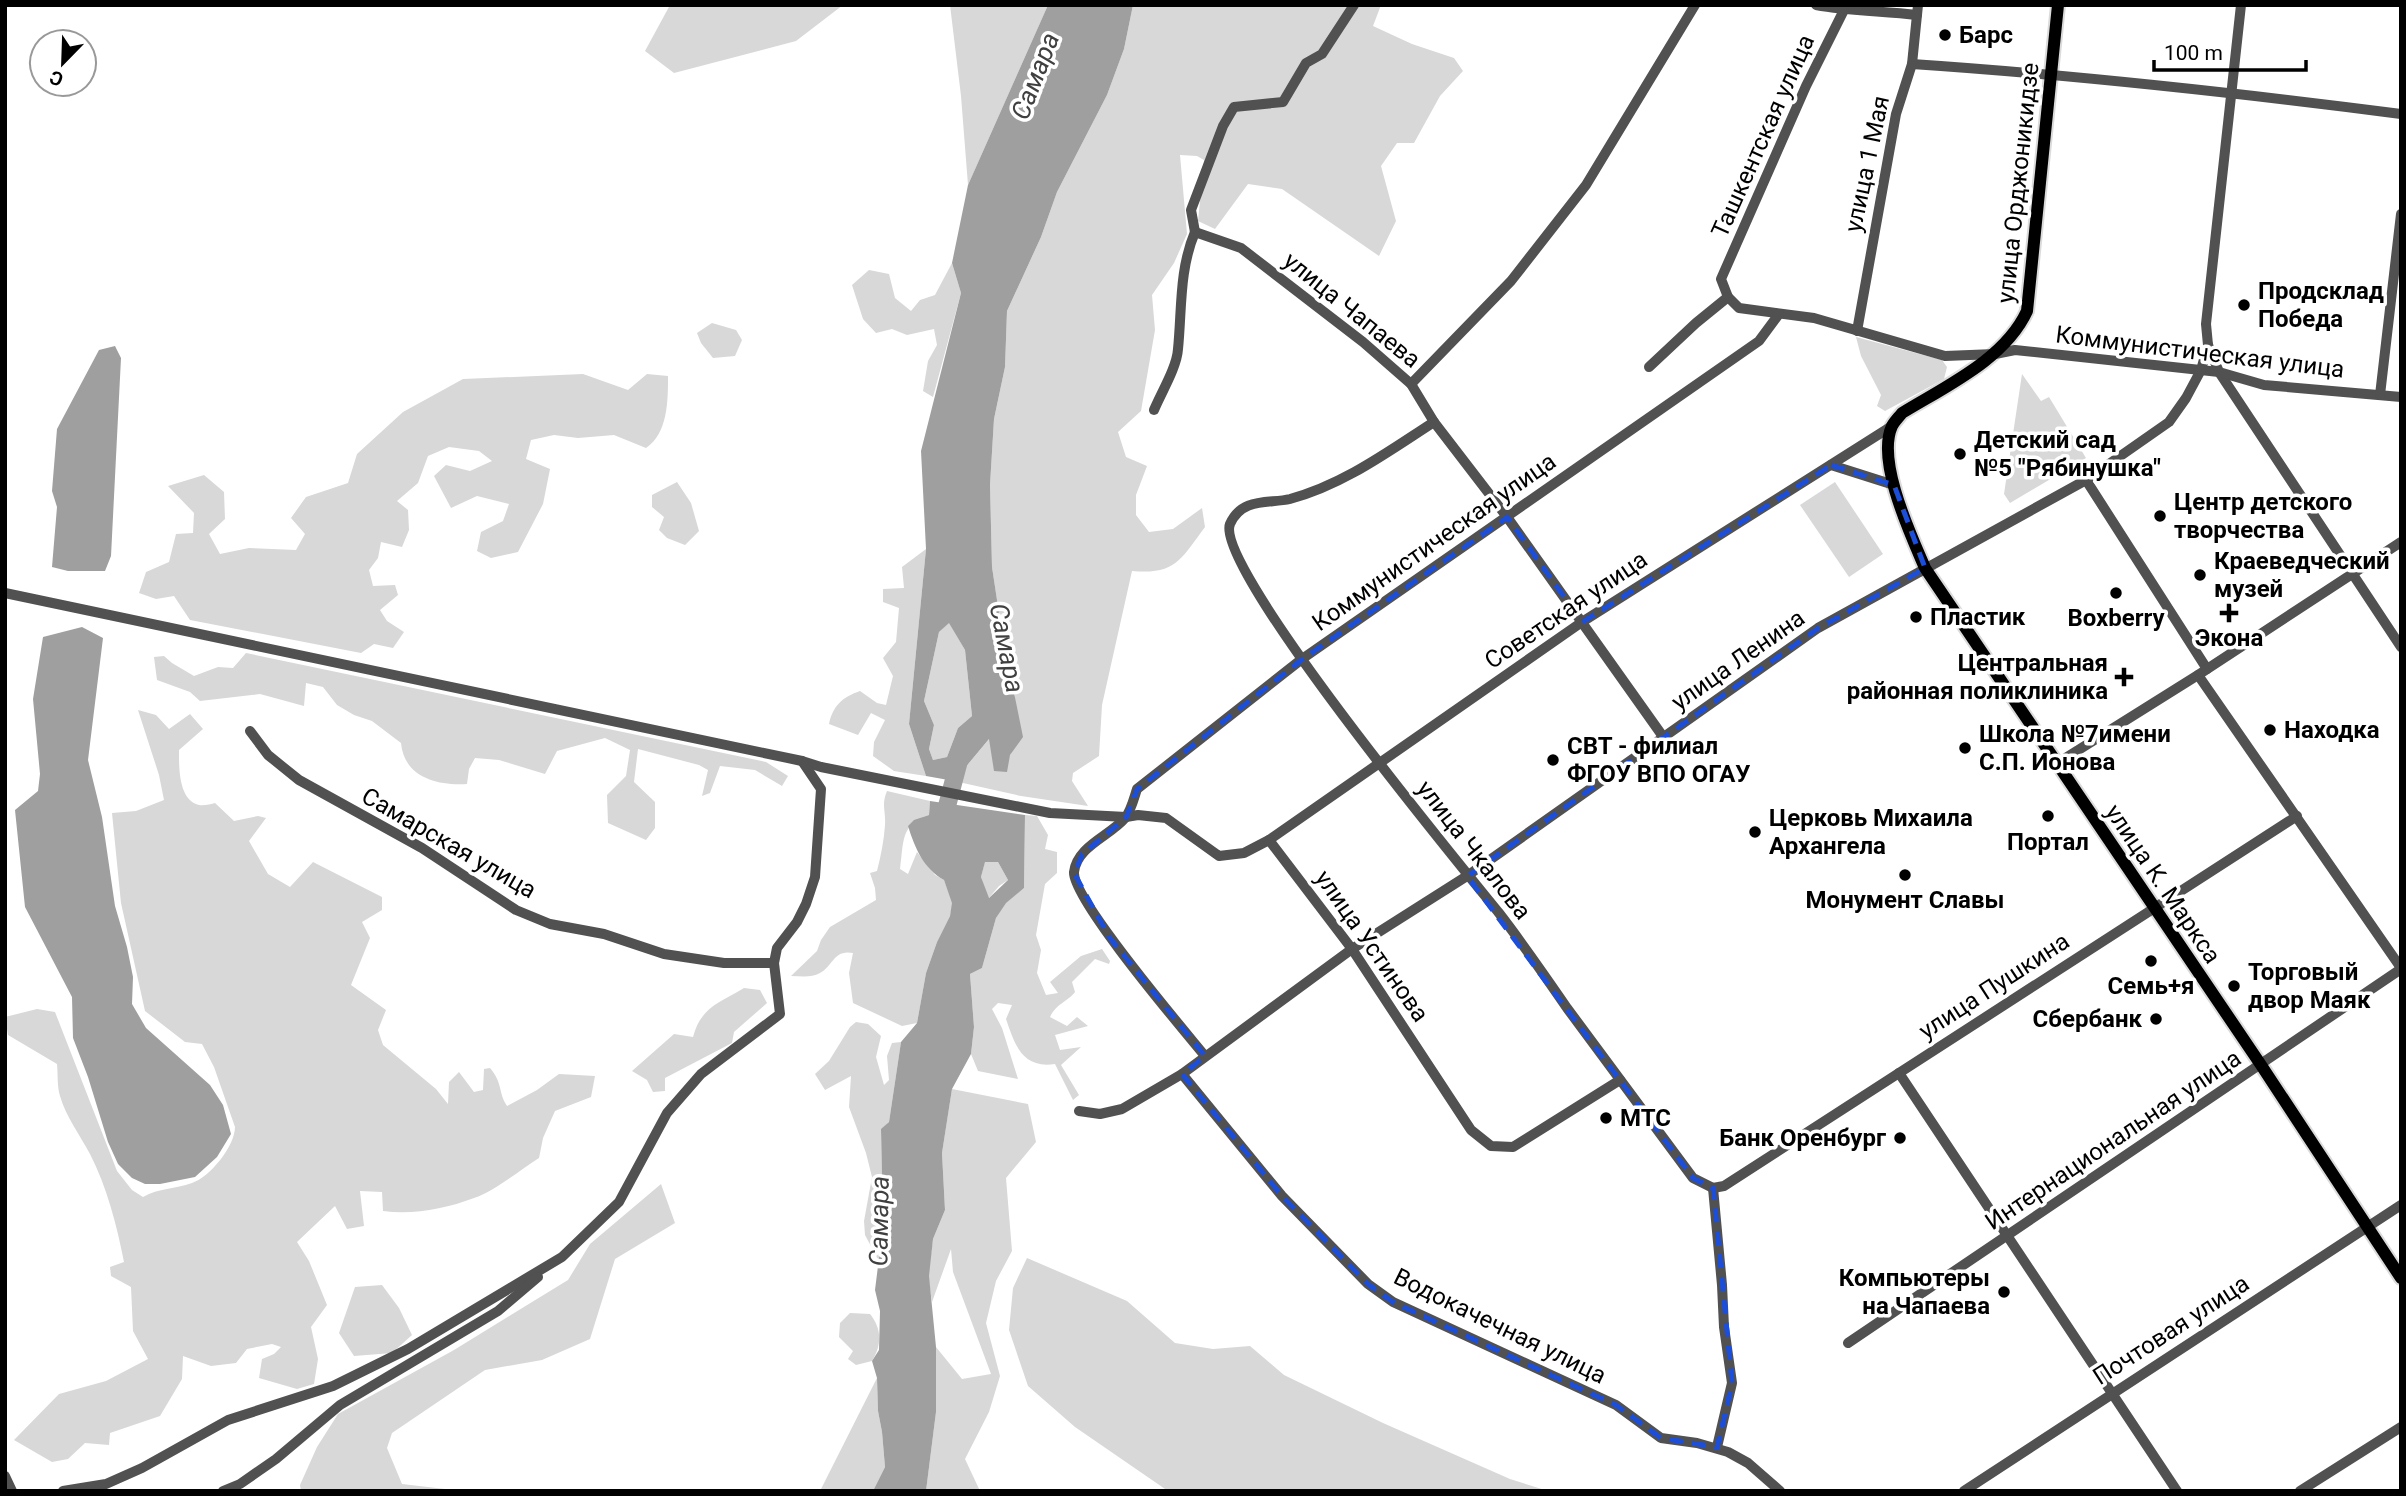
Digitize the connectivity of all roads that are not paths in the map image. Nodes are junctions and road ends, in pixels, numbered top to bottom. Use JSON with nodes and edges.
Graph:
{"nodes":[{"id":1,"x":1354,"y":5,"type":"edge"},
{"id":2,"x":1695,"y":5,"type":"edge"},
{"id":3,"x":1816,"y":5,"type":"edge"},
{"id":4,"x":2058,"y":5,"type":"edge"},
{"id":5,"x":2241,"y":5,"type":"edge"},
{"id":6,"x":1844,"y":10,"type":"junction"},
{"id":7,"x":1917,"y":10,"type":"edge"},
{"id":8,"x":1912,"y":64,"type":"junction"},
{"id":9,"x":2052,"y":73,"type":"junction"},
{"id":10,"x":2233,"y":92,"type":"junction"},
{"id":11,"x":2401,"y":114,"type":"edge"},
{"id":12,"x":2401,"y":214,"type":"edge"},
{"id":13,"x":1195,"y":232,"type":"junction"},
{"id":14,"x":1728,"y":298,"type":"junction"},
{"id":15,"x":1779,"y":314,"type":"junction"},
{"id":16,"x":1857,"y":331,"type":"junction"},
{"id":17,"x":2208,"y":345,"type":"junction"},
{"id":18,"x":1995,"y":354,"type":"junction"},
{"id":19,"x":1649,"y":367,"type":"dead end"},
{"id":20,"x":2201,"y":370,"type":"junction"},
{"id":21,"x":2219,"y":372,"type":"junction"},
{"id":22,"x":1411,"y":384,"type":"junction"},
{"id":23,"x":2379,"y":395,"type":"junction"},
{"id":24,"x":2401,"y":397,"type":"edge"},
{"id":25,"x":1154,"y":410,"type":"dead end"},
{"id":26,"x":1434,"y":422,"type":"junction"},
{"id":27,"x":1892,"y":426,"type":"junction"},
{"id":28,"x":1831,"y":465,"type":"junction"},
{"id":29,"x":2086,"y":480,"type":"junction"},
{"id":30,"x":1894,"y":485,"type":"junction"},
{"id":31,"x":1507,"y":517,"type":"junction"},
{"id":32,"x":2401,"y":542,"type":"edge"},
{"id":33,"x":1925,"y":568,"type":"junction"},
{"id":34,"x":2353,"y":575,"type":"junction"},
{"id":35,"x":5,"y":593,"type":"edge"},
{"id":36,"x":1582,"y":622,"type":"junction"},
{"id":37,"x":2401,"y":647,"type":"edge"},
{"id":38,"x":1302,"y":659,"type":"junction"},
{"id":39,"x":2203,"y":672,"type":"junction"},
{"id":40,"x":250,"y":730,"type":"dead end"},
{"id":41,"x":1664,"y":738,"type":"junction"},
{"id":42,"x":802,"y":761,"type":"junction"},
{"id":43,"x":1379,"y":763,"type":"junction"},
{"id":44,"x":2056,"y":764,"type":"junction"},
{"id":45,"x":2297,"y":816,"type":"junction"},
{"id":46,"x":1126,"y":817,"type":"junction"},
{"id":47,"x":1269,"y":840,"type":"junction"},
{"id":48,"x":1467,"y":876,"type":"junction"},
{"id":49,"x":2155,"y":909,"type":"junction"},
{"id":50,"x":1352,"y":949,"type":"junction"},
{"id":51,"x":774,"y":963,"type":"junction"},
{"id":52,"x":2401,"y":968,"type":"edge"},
{"id":53,"x":1205,"y":1056,"type":"junction"},
{"id":54,"x":2261,"y":1065,"type":"junction"},
{"id":55,"x":1899,"y":1073,"type":"junction"},
{"id":56,"x":1182,"y":1074,"type":"junction"},
{"id":57,"x":1620,"y":1080,"type":"junction"},
{"id":58,"x":1079,"y":1111,"type":"dead end"},
{"id":59,"x":1713,"y":1188,"type":"junction"},
{"id":60,"x":2401,"y":1205,"type":"edge"},
{"id":61,"x":2367,"y":1228,"type":"junction"},
{"id":62,"x":2009,"y":1236,"type":"junction"},
{"id":63,"x":562,"y":1256,"type":"junction"},
{"id":64,"x":2401,"y":1278,"type":"edge"},
{"id":65,"x":1848,"y":1343,"type":"dead end"},
{"id":66,"x":2112,"y":1392,"type":"junction"},
{"id":67,"x":2401,"y":1427,"type":"edge"},
{"id":68,"x":1717,"y":1447,"type":"junction"},
{"id":69,"x":5,"y":1476,"type":"edge"},
{"id":70,"x":12,"y":1491,"type":"edge"},
{"id":71,"x":64,"y":1491,"type":"edge"},
{"id":72,"x":223,"y":1491,"type":"edge"},
{"id":73,"x":1780,"y":1491,"type":"edge"},
{"id":74,"x":1964,"y":1491,"type":"edge"},
{"id":75,"x":2177,"y":1491,"type":"edge"},
{"id":76,"x":2300,"y":1491,"type":"edge"}],
"edges":[{"from":1,"to":13,"type":"street"},
{"from":2,"to":22,"type":"street"},
{"from":3,"to":6,"type":"street"},
{"from":4,"to":9,"type":"main road","name":"улица Орджоникидзе"},
{"from":5,"to":10,"type":"street"},
{"from":6,"to":7,"type":"street"},
{"from":6,"to":14,"type":"street","name":"Ташкентская улица"},
{"from":7,"to":8,"type":"street","name":"улица 1 Мая"},
{"from":8,"to":9,"type":"street"},
{"from":8,"to":16,"type":"street","name":"улица 1 Мая"},
{"from":9,"to":10,"type":"street"},
{"from":9,"to":18,"type":"main road","name":"улица Орджоникидзе"},
{"from":10,"to":11,"type":"street"},
{"from":10,"to":17,"type":"street"},
{"from":12,"to":23,"type":"street"},
{"from":13,"to":22,"type":"street","name":"улица Чапаева"},
{"from":13,"to":25,"type":"street"},
{"from":14,"to":15,"type":"street","name":"Коммунистическая улица"},
{"from":14,"to":19,"type":"street"},
{"from":15,"to":16,"type":"street","name":"Коммунистическая улица"},
{"from":15,"to":31,"type":"street","name":"Коммунистическая улица"},
{"from":16,"to":18,"type":"street","name":"Коммунистическая улица"},
{"from":17,"to":20,"type":"street","name":"улица Ленина"},
{"from":17,"to":21,"type":"street"},
{"from":18,"to":20,"type":"street","name":"Коммунистическая улица"},
{"from":18,"to":27,"type":"main road","name":"улица Орджоникидзе"},
{"from":20,"to":21,"type":"street","name":"Коммунистическая улица"},
{"from":20,"to":29,"type":"street","name":"улица Ленина"},
{"from":21,"to":23,"type":"street","name":"Коммунистическая улица"},
{"from":21,"to":34,"type":"street"},
{"from":22,"to":26,"type":"street","name":"улица Чапаева"},
{"from":23,"to":24,"type":"street","name":"Коммунистическая улица"},
{"from":26,"to":31,"type":"street","name":"улица Чапаева"},
{"from":26,"to":38,"type":"street","name":"улица Чкалова"},
{"from":27,"to":28,"type":"street","name":"Советская улица"},
{"from":27,"to":30,"type":"main road","name":"улица К. Маркса"},
{"from":28,"to":30,"type":"street"},
{"from":28,"to":36,"type":"street","name":"Советская улица"},
{"from":29,"to":33,"type":"street","name":"улица Ленина"},
{"from":29,"to":39,"type":"street"},
{"from":30,"to":33,"type":"main road","name":"улица К. Маркса"},
{"from":31,"to":36,"type":"street","name":"улица Чапаева"},
{"from":31,"to":38,"type":"street","name":"Коммунистическая улица"},
{"from":32,"to":34,"type":"street"},
{"from":33,"to":41,"type":"street","name":"улица Ленина"},
{"from":33,"to":44,"type":"main road","name":"улица К. Маркса"},
{"from":34,"to":37,"type":"street"},
{"from":34,"to":39,"type":"street"},
{"from":35,"to":42,"type":"street"},
{"from":36,"to":41,"type":"street","name":"улица Чапаева"},
{"from":36,"to":43,"type":"street","name":"Советская улица"},
{"from":38,"to":43,"type":"street","name":"улица Чкалова"},
{"from":38,"to":46,"type":"street","name":"Коммунистическая улица"},
{"from":39,"to":44,"type":"street"},
{"from":39,"to":45,"type":"street"},
{"from":40,"to":51,"type":"street","name":"Самарская улица"},
{"from":41,"to":48,"type":"street","name":"улица Ленина"},
{"from":42,"to":46,"type":"street"},
{"from":42,"to":51,"type":"street"},
{"from":43,"to":47,"type":"street","name":"Советская улица"},
{"from":43,"to":48,"type":"street","name":"улица Чкалова"},
{"from":44,"to":49,"type":"main road","name":"улица К. Маркса"},
{"from":45,"to":49,"type":"street","name":"улица Пушкина"},
{"from":45,"to":52,"type":"street"},
{"from":46,"to":47,"type":"street"},
{"from":46,"to":53,"type":"street"},
{"from":47,"to":50,"type":"street","name":"улица Устинова"},
{"from":48,"to":50,"type":"street","name":"улица Ленина"},
{"from":48,"to":57,"type":"street","name":"улица Чкалова"},
{"from":49,"to":54,"type":"main road","name":"улица К. Маркса"},
{"from":49,"to":55,"type":"street","name":"улица Пушкина"},
{"from":50,"to":53,"type":"street","name":"улица Ленина"},
{"from":50,"to":57,"type":"street","name":"улица Устинова"},
{"from":51,"to":63,"type":"street"},
{"from":52,"to":54,"type":"street","name":"Интернациональная улица"},
{"from":53,"to":56,"type":"street","name":"улица Ленина"},
{"from":54,"to":61,"type":"main road","name":"улица К. Маркса"},
{"from":54,"to":62,"type":"street","name":"Интернациональная улица"},
{"from":55,"to":59,"type":"street","name":"улица Пушкина"},
{"from":55,"to":62,"type":"street"},
{"from":56,"to":58,"type":"street","name":"улица Ленина"},
{"from":56,"to":68,"type":"street","name":"Водокачечная улица"},
{"from":57,"to":59,"type":"street","name":"улица Чкалова"},
{"from":59,"to":68,"type":"street"},
{"from":60,"to":61,"type":"street","name":"Почтовая улица"},
{"from":61,"to":64,"type":"main road","name":"улица К. Маркса"},
{"from":61,"to":66,"type":"street","name":"Почтовая улица"},
{"from":62,"to":65,"type":"street","name":"Интернациональная улица"},
{"from":62,"to":66,"type":"street"},
{"from":63,"to":71,"type":"street"},
{"from":63,"to":72,"type":"street"},
{"from":66,"to":74,"type":"street","name":"Почтовая улица"},
{"from":66,"to":75,"type":"street"},
{"from":67,"to":76,"type":"street"},
{"from":68,"to":73,"type":"street","name":"Водокачечная улица"},
{"from":69,"to":70,"type":"street"}]}
